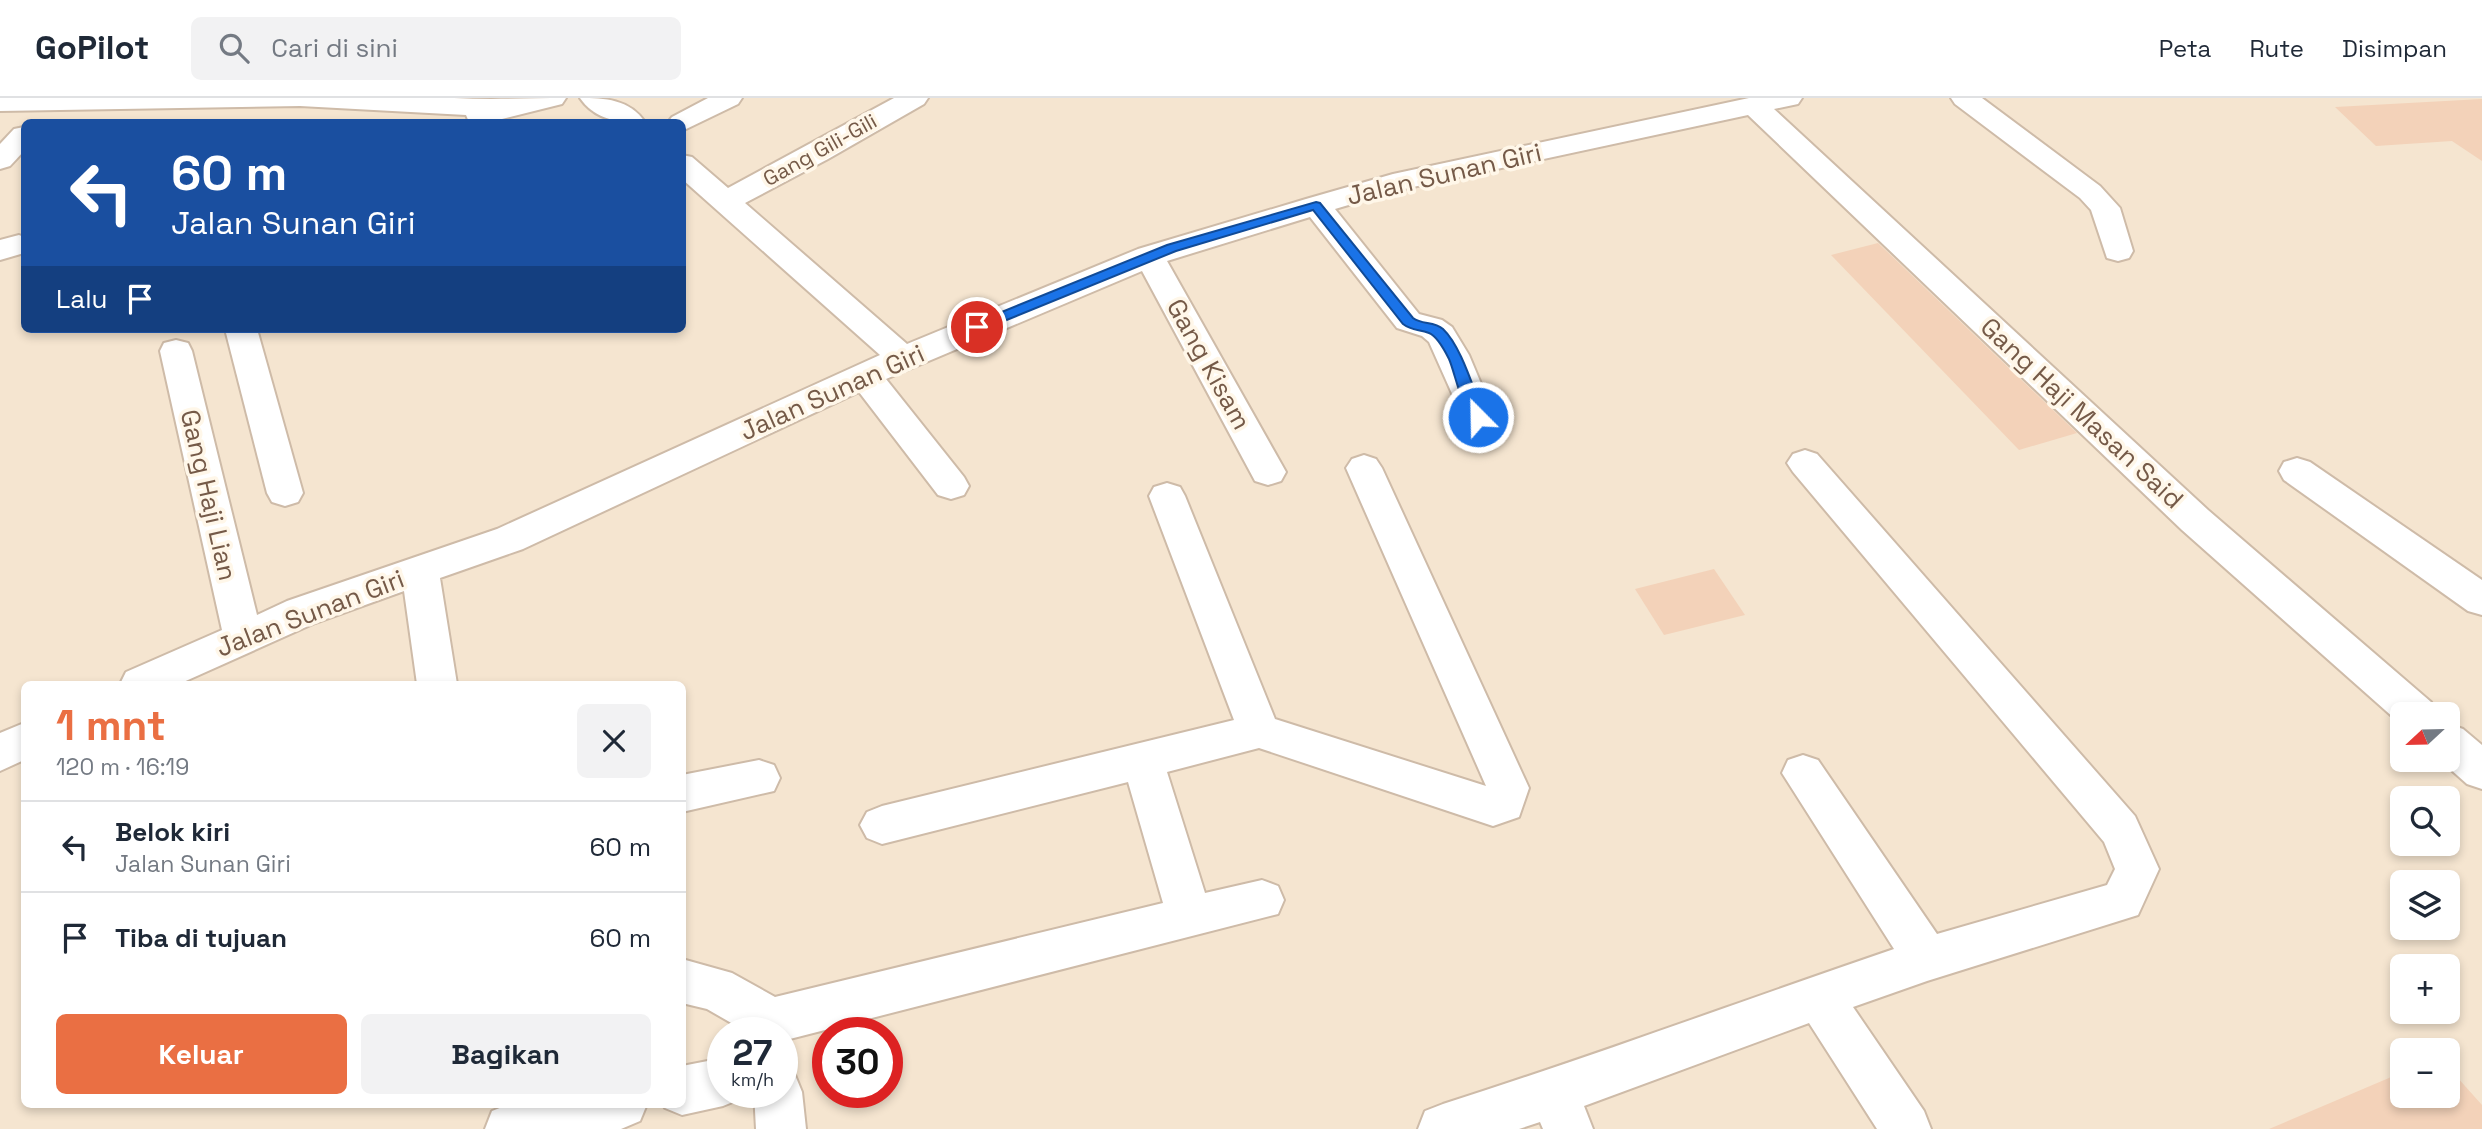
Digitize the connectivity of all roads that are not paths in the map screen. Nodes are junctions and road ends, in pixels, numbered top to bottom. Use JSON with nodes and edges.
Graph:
{"nodes":[{"id":1,"x":300,"y":98,"type":"edge"},
{"id":2,"x":594,"y":98,"type":"edge"},
{"id":3,"x":728,"y":98,"type":"edge"},
{"id":4,"x":914,"y":98,"type":"edge"},
{"id":5,"x":1788,"y":98,"type":"edge"},
{"id":6,"x":1965,"y":98,"type":"edge"},
{"id":7,"x":544,"y":99,"type":"edge"},
{"id":8,"x":0,"y":103,"type":"edge"},
{"id":9,"x":1754,"y":106,"type":"junction"},
{"id":10,"x":51,"y":108,"type":"edge"},
{"id":11,"x":505,"y":109,"type":"junction"},
{"id":12,"x":468,"y":119,"type":"edge"},
{"id":13,"x":626,"y":119,"type":"edge"},
{"id":14,"x":686,"y":121,"type":"edge"},
{"id":15,"x":21,"y":138,"type":"edge"},
{"id":16,"x":0,"y":160,"type":"edge"},
{"id":17,"x":686,"y":167,"type":"edge"},
{"id":18,"x":725,"y":201,"type":"junction"},
{"id":19,"x":1316,"y":205,"type":"junction"},
{"id":20,"x":2118,"y":251,"type":"dead end"},
{"id":21,"x":1149,"y":256,"type":"junction"},
{"id":22,"x":243,"y":333,"type":"edge"},
{"id":23,"x":176,"y":351,"type":"dead end"},
{"id":24,"x":903,"y":358,"type":"junction"},
{"id":25,"x":865,"y":376,"type":"junction"},
{"id":26,"x":1478,"y":417,"type":"dead end"},
{"id":27,"x":1805,"y":463,"type":"dead end"},
{"id":28,"x":1364,"y":468,"type":"dead end"},
{"id":29,"x":2297,"y":471,"type":"dead end"},
{"id":30,"x":1268,"y":472,"type":"dead end"},
{"id":31,"x":951,"y":486,"type":"dead end"},
{"id":32,"x":285,"y":494,"type":"dead end"},
{"id":33,"x":1167,"y":496,"type":"dead end"},
{"id":34,"x":420,"y":570,"type":"junction"},
{"id":35,"x":2482,"y":600,"type":"edge"},
{"id":36,"x":243,"y":638,"type":"junction"},
{"id":37,"x":147,"y":681,"type":"edge"},
{"id":38,"x":436,"y":681,"type":"edge"},
{"id":39,"x":2403,"y":702,"type":"edge"},
{"id":40,"x":1259,"y":731,"type":"junction"},
{"id":41,"x":21,"y":742,"type":"edge"},
{"id":42,"x":2460,"y":752,"type":"edge"},
{"id":43,"x":0,"y":753,"type":"edge"},
{"id":44,"x":1143,"y":761,"type":"junction"},
{"id":45,"x":2482,"y":771,"type":"edge"},
{"id":46,"x":1803,"y":773,"type":"dead end"},
{"id":47,"x":760,"y":778,"type":"dead end"},
{"id":48,"x":686,"y":793,"type":"edge"},
{"id":49,"x":882,"y":825,"type":"dead end"},
{"id":50,"x":1262,"y":900,"type":"dead end"},
{"id":51,"x":1190,"y":918,"type":"junction"},
{"id":52,"x":1927,"y":959,"type":"junction"},
{"id":53,"x":686,"y":982,"type":"edge"},
{"id":54,"x":1819,"y":997,"type":"junction"},
{"id":55,"x":757,"y":1017,"type":"edge"},
{"id":56,"x":798,"y":1020,"type":"edge"},
{"id":57,"x":707,"y":1086,"type":"edge"},
{"id":58,"x":686,"y":1090,"type":"edge"},
{"id":59,"x":605,"y":1108,"type":"edge"},
{"id":60,"x":779,"y":1108,"type":"edge"},
{"id":61,"x":1561,"y":1111,"type":"edge"},
{"id":62,"x":510,"y":1129,"type":"edge"},
{"id":63,"x":781,"y":1129,"type":"edge"},
{"id":64,"x":1443,"y":1129,"type":"edge"},
{"id":65,"x":1906,"y":1129,"type":"edge"}],
"edges":[{"from":1,"to":10,"type":"street"},
{"from":1,"to":11,"type":"street"},
{"from":2,"to":13,"type":"street"},
{"from":3,"to":14,"type":"street"},
{"from":4,"to":18,"type":"street","name":"Gang Gili-Gili"},
{"from":5,"to":9,"type":"street","name":"Jalan Sunan Giri"},
{"from":6,"to":20,"type":"street"},
{"from":7,"to":11,"type":"street"},
{"from":8,"to":10,"type":"street"},
{"from":9,"to":19,"type":"street","name":"Jalan Sunan Giri"},
{"from":9,"to":39,"type":"street","name":"Gang Haji Masan Said"},
{"from":11,"to":12,"type":"street"},
{"from":15,"to":16,"type":"street"},
{"from":17,"to":18,"type":"street"},
{"from":18,"to":24,"type":"street"},
{"from":19,"to":21,"type":"street","name":"Jalan Sunan Giri"},
{"from":19,"to":26,"type":"street"},
{"from":21,"to":24,"type":"street","name":"Jalan Sunan Giri"},
{"from":21,"to":30,"type":"street","name":"Gang Kisam"},
{"from":22,"to":32,"type":"street"},
{"from":23,"to":36,"type":"street","name":"Gang Haji Lian"},
{"from":24,"to":25,"type":"street","name":"Jalan Sunan Giri"},
{"from":25,"to":31,"type":"street"},
{"from":25,"to":34,"type":"street","name":"Jalan Sunan Giri"},
{"from":27,"to":52,"type":"street"},
{"from":28,"to":40,"type":"street"},
{"from":29,"to":35,"type":"street"},
{"from":33,"to":40,"type":"street"},
{"from":34,"to":36,"type":"street","name":"Jalan Sunan Giri"},
{"from":34,"to":38,"type":"street"},
{"from":36,"to":37,"type":"street","name":"Jalan Sunan Giri"},
{"from":40,"to":44,"type":"street"},
{"from":41,"to":43,"type":"street"},
{"from":42,"to":45,"type":"street"},
{"from":44,"to":49,"type":"street"},
{"from":44,"to":51,"type":"street"},
{"from":46,"to":52,"type":"street"},
{"from":47,"to":48,"type":"street"},
{"from":50,"to":51,"type":"street"},
{"from":51,"to":56,"type":"street"},
{"from":52,"to":54,"type":"street"},
{"from":53,"to":55,"type":"street"},
{"from":54,"to":61,"type":"street"},
{"from":54,"to":65,"type":"street"},
{"from":57,"to":58,"type":"street"},
{"from":59,"to":62,"type":"street"},
{"from":60,"to":63,"type":"street"},
{"from":61,"to":64,"type":"street"}]}
